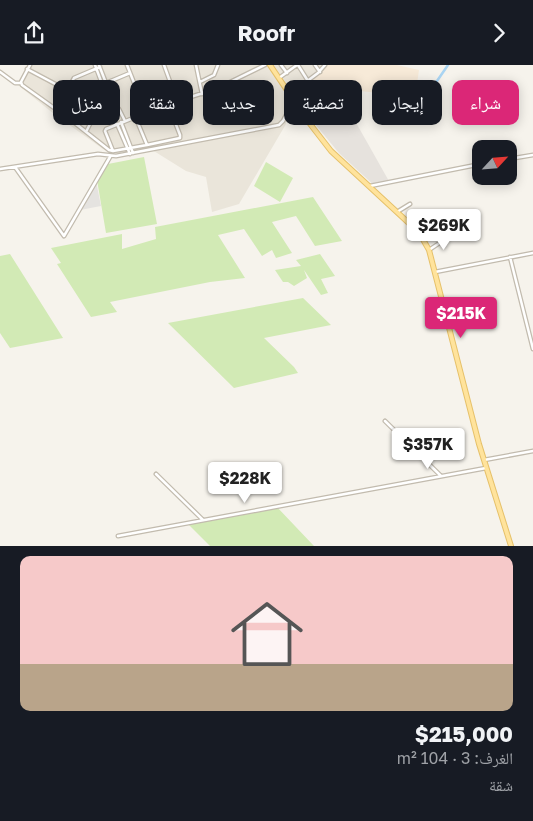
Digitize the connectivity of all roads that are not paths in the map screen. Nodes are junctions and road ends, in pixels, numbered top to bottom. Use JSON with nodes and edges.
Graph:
{"nodes":[{"id":1,"x":30,"y":65,"type":"edge"},
{"id":2,"x":127,"y":65,"type":"edge"},
{"id":3,"x":164,"y":65,"type":"edge"},
{"id":4,"x":196,"y":65,"type":"edge"},
{"id":5,"x":218,"y":65,"type":"edge"},
{"id":6,"x":264,"y":65,"type":"edge"},
{"id":7,"x":270,"y":65,"type":"edge"},
{"id":8,"x":281,"y":65,"type":"edge"},
{"id":9,"x":298,"y":65,"type":"edge"},
{"id":10,"x":315,"y":65,"type":"edge"},
{"id":11,"x":325,"y":65,"type":"edge"},
{"id":12,"x":97,"y":66,"type":"edge"},
{"id":13,"x":28,"y":69,"type":"junction"},
{"id":14,"x":274,"y":70,"type":"junction"},
{"id":15,"x":0,"y":72,"type":"edge"},
{"id":16,"x":320,"y":72,"type":"junction"},
{"id":17,"x":130,"y":73,"type":"junction"},
{"id":18,"x":286,"y":73,"type":"junction"},
{"id":19,"x":279,"y":78,"type":"junction"},
{"id":20,"x":73,"y":80,"type":"edge"},
{"id":21,"x":101,"y":80,"type":"edge"},
{"id":22,"x":104,"y":80,"type":"edge"},
{"id":23,"x":113,"y":80,"type":"edge"},
{"id":24,"x":133,"y":80,"type":"edge"},
{"id":25,"x":169,"y":80,"type":"edge"},
{"id":26,"x":307,"y":80,"type":"edge"},
{"id":27,"x":309,"y":80,"type":"edge"},
{"id":28,"x":200,"y":82,"type":"junction"},
{"id":29,"x":21,"y":83,"type":"junction"},
{"id":30,"x":53,"y":83,"type":"edge"},
{"id":31,"x":284,"y":85,"type":"edge"},
{"id":32,"x":202,"y":94,"type":"junction"},
{"id":33,"x":193,"y":97,"type":"edge"},
{"id":34,"x":53,"y":105,"type":"edge"},
{"id":35,"x":120,"y":111,"type":"edge"},
{"id":36,"x":130,"y":118,"type":"edge"},
{"id":37,"x":284,"y":119,"type":"edge"},
{"id":38,"x":125,"y":121,"type":"junction"},
{"id":39,"x":120,"y":123,"type":"edge"},
{"id":40,"x":78,"y":125,"type":"edge"},
{"id":41,"x":90,"y":125,"type":"edge"},
{"id":42,"x":116,"y":125,"type":"edge"},
{"id":43,"x":118,"y":125,"type":"edge"},
{"id":44,"x":139,"y":125,"type":"edge"},
{"id":45,"x":176,"y":125,"type":"edge"},
{"id":46,"x":313,"y":125,"type":"edge"},
{"id":47,"x":86,"y":132,"type":"junction"},
{"id":48,"x":147,"y":145,"type":"junction"},
{"id":49,"x":130,"y":148,"type":"junction"},
{"id":50,"x":113,"y":151,"type":"junction"},
{"id":51,"x":132,"y":153,"type":"junction"},
{"id":52,"x":533,"y":155,"type":"edge"},
{"id":53,"x":110,"y":157,"type":"junction"},
{"id":54,"x":518,"y":158,"type":"edge"},
{"id":55,"x":15,"y":166,"type":"junction"},
{"id":56,"x":472,"y":166,"type":"edge"},
{"id":57,"x":0,"y":169,"type":"edge"},
{"id":58,"x":368,"y":186,"type":"junction"},
{"id":59,"x":410,"y":204,"type":"dead end"},
{"id":60,"x":397,"y":212,"type":"junction"},
{"id":61,"x":450,"y":236,"type":"dead end"},
{"id":62,"x":429,"y":250,"type":"junction"},
{"id":63,"x":533,"y":253,"type":"edge"},
{"id":64,"x":510,"y":257,"type":"junction"},
{"id":65,"x":435,"y":272,"type":"junction"},
{"id":66,"x":533,"y":349,"type":"edge"},
{"id":67,"x":385,"y":421,"type":"dead end"},
{"id":68,"x":533,"y":451,"type":"edge"},
{"id":69,"x":484,"y":460,"type":"junction"},
{"id":70,"x":486,"y":468,"type":"junction"},
{"id":71,"x":156,"y":474,"type":"dead end"},
{"id":72,"x":442,"y":476,"type":"junction"},
{"id":73,"x":204,"y":521,"type":"junction"},
{"id":74,"x":118,"y":536,"type":"dead end"},
{"id":75,"x":511,"y":546,"type":"edge"}],
"edges":[{"from":1,"to":13,"type":"street"},
{"from":2,"to":17,"type":"street"},
{"from":3,"to":25,"type":"street"},
{"from":4,"to":28,"type":"street"},
{"from":5,"to":28,"type":"street"},
{"from":6,"to":32,"type":"street"},
{"from":7,"to":14,"type":"main road"},
{"from":8,"to":14,"type":"street"},
{"from":8,"to":18,"type":"street"},
{"from":9,"to":18,"type":"street"},
{"from":9,"to":26,"type":"street"},
{"from":10,"to":16,"type":"street"},
{"from":11,"to":16,"type":"street"},
{"from":12,"to":20,"type":"street"},
{"from":12,"to":21,"type":"street"},
{"from":12,"to":22,"type":"street"},
{"from":13,"to":29,"type":"street"},
{"from":13,"to":30,"type":"street"},
{"from":14,"to":19,"type":"main road"},
{"from":15,"to":29,"type":"street"},
{"from":16,"to":27,"type":"street"},
{"from":17,"to":23,"type":"street"},
{"from":17,"to":24,"type":"street"},
{"from":18,"to":19,"type":"street"},
{"from":19,"to":31,"type":"main road"},
{"from":28,"to":32,"type":"street"},
{"from":29,"to":34,"type":"street"},
{"from":32,"to":33,"type":"street"},
{"from":35,"to":38,"type":"street"},
{"from":36,"to":38,"type":"street"},
{"from":37,"to":51,"type":"street"},
{"from":38,"to":39,"type":"street"},
{"from":40,"to":47,"type":"street"},
{"from":41,"to":47,"type":"street"},
{"from":42,"to":50,"type":"street"},
{"from":43,"to":49,"type":"street"},
{"from":44,"to":48,"type":"street"},
{"from":45,"to":48,"type":"street"},
{"from":46,"to":58,"type":"main road"},
{"from":47,"to":50,"type":"street"},
{"from":48,"to":49,"type":"street"},
{"from":49,"to":50,"type":"street"},
{"from":49,"to":51,"type":"street"},
{"from":51,"to":53,"type":"street"},
{"from":52,"to":54,"type":"street"},
{"from":53,"to":55,"type":"street"},
{"from":53,"to":55,"type":"street"},
{"from":55,"to":57,"type":"street"},
{"from":56,"to":58,"type":"street"},
{"from":58,"to":60,"type":"main road"},
{"from":59,"to":60,"type":"street"},
{"from":60,"to":62,"type":"main road"},
{"from":61,"to":62,"type":"street"},
{"from":62,"to":65,"type":"main road"},
{"from":63,"to":64,"type":"street"},
{"from":64,"to":65,"type":"street"},
{"from":64,"to":66,"type":"street"},
{"from":65,"to":69,"type":"main road"},
{"from":67,"to":72,"type":"street"},
{"from":68,"to":69,"type":"street"},
{"from":69,"to":70,"type":"main road"},
{"from":70,"to":72,"type":"street"},
{"from":70,"to":75,"type":"main road"},
{"from":71,"to":73,"type":"street"},
{"from":72,"to":73,"type":"street"},
{"from":73,"to":74,"type":"street"}]}
